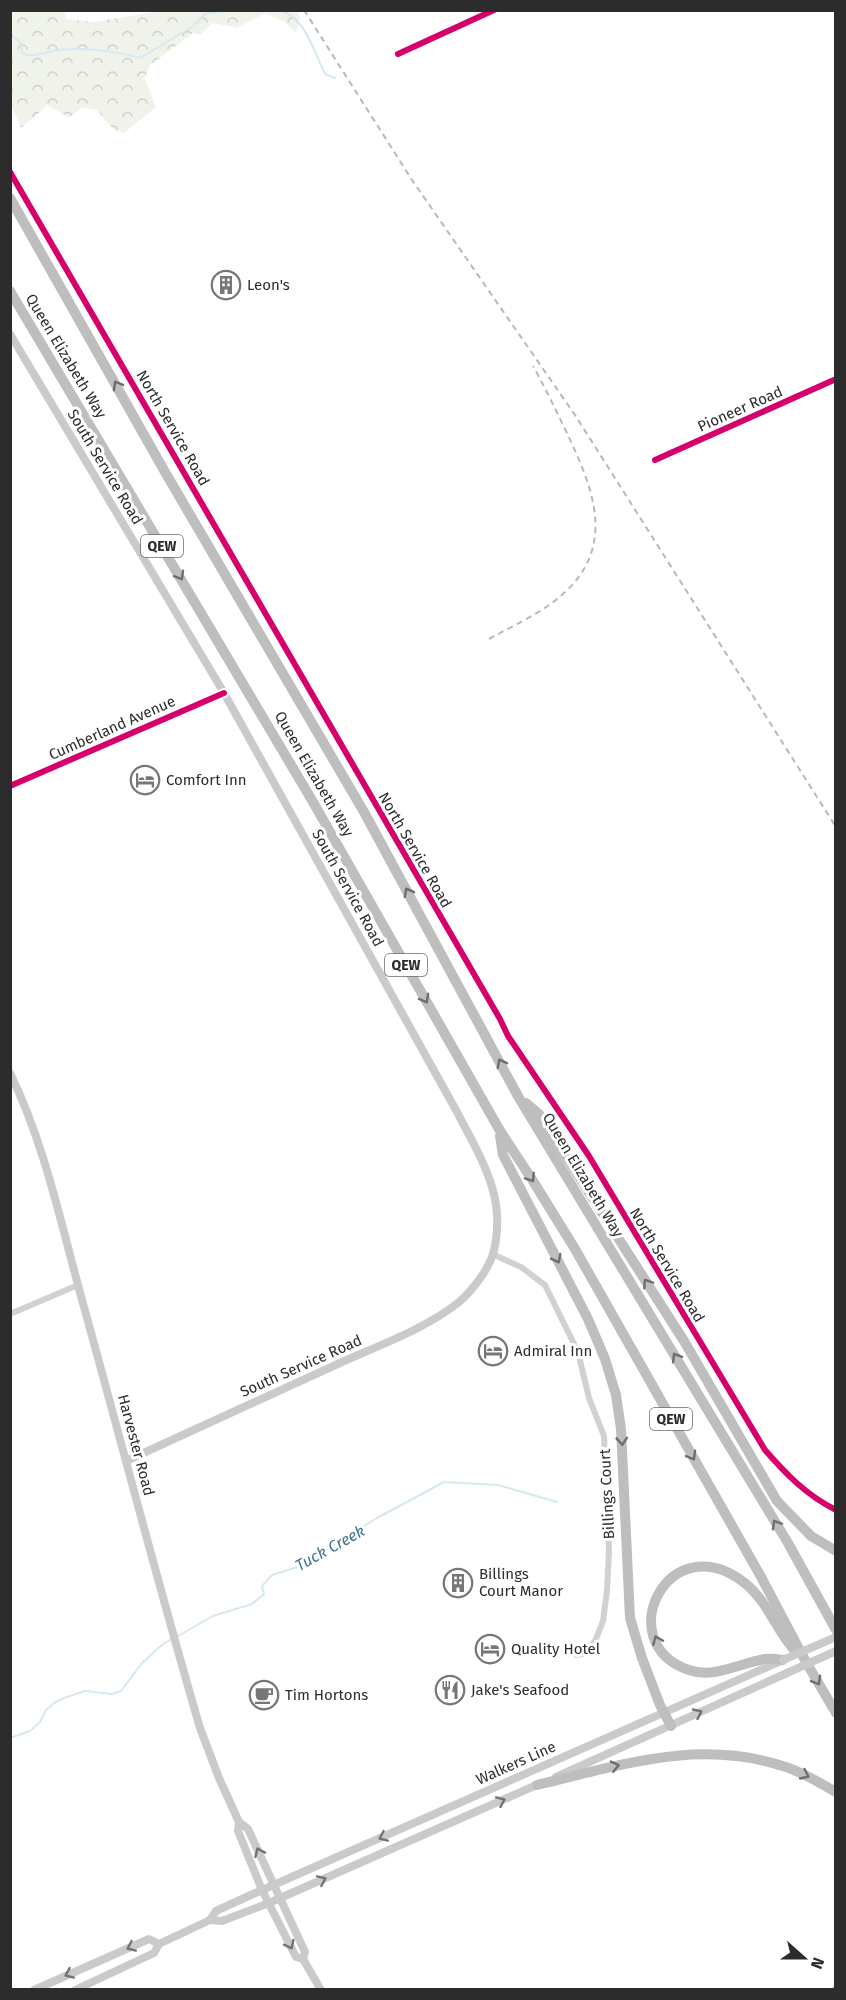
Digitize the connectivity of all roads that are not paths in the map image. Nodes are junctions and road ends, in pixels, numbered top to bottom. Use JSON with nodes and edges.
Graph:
{"nodes":[{"id":1,"x":494,"y":10,"type":"edge"},
{"id":2,"x":398,"y":54,"type":"dead end"},
{"id":3,"x":10,"y":172,"type":"edge"},
{"id":4,"x":10,"y":198,"type":"edge"},
{"id":5,"x":10,"y":291,"type":"edge"},
{"id":6,"x":10,"y":334,"type":"edge"},
{"id":7,"x":836,"y":379,"type":"edge"},
{"id":8,"x":655,"y":460,"type":"dead end"},
{"id":9,"x":224,"y":693,"type":"junction"},
{"id":10,"x":10,"y":786,"type":"edge"},
{"id":11,"x":10,"y":1073,"type":"edge"},
{"id":12,"x":519,"y":1098,"type":"junction"},
{"id":13,"x":499,"y":1129,"type":"junction"},
{"id":14,"x":492,"y":1254,"type":"junction"},
{"id":15,"x":78,"y":1285,"type":"junction"},
{"id":16,"x":10,"y":1314,"type":"edge"},
{"id":17,"x":126,"y":1461,"type":"junction"},
{"id":18,"x":836,"y":1510,"type":"edge"},
{"id":19,"x":836,"y":1551,"type":"edge"},
{"id":20,"x":836,"y":1629,"type":"edge"},
{"id":21,"x":836,"y":1637,"type":"edge"},
{"id":22,"x":836,"y":1651,"type":"edge"},
{"id":23,"x":576,"y":1655,"type":"dead end"},
{"id":24,"x":836,"y":1656,"type":"edge"},
{"id":25,"x":783,"y":1660,"type":"junction"},
{"id":26,"x":810,"y":1661,"type":"junction"},
{"id":27,"x":664,"y":1713,"type":"junction"},
{"id":28,"x":836,"y":1713,"type":"edge"},
{"id":29,"x":671,"y":1726,"type":"junction"},
{"id":30,"x":537,"y":1785,"type":"junction"},
{"id":31,"x":836,"y":1792,"type":"edge"},
{"id":32,"x":239,"y":1822,"type":"junction"},
{"id":33,"x":274,"y":1885,"type":"junction"},
{"id":34,"x":262,"y":1890,"type":"junction"},
{"id":35,"x":279,"y":1898,"type":"junction"},
{"id":36,"x":269,"y":1903,"type":"junction"},
{"id":37,"x":210,"y":1920,"type":"junction"},
{"id":38,"x":159,"y":1944,"type":"junction"},
{"id":39,"x":303,"y":1959,"type":"junction"},
{"id":40,"x":34,"y":1989,"type":"edge"},
{"id":41,"x":75,"y":1989,"type":"edge"},
{"id":42,"x":321,"y":1989,"type":"edge"}],
"edges":[{"from":1,"to":2,"type":"street"},
{"from":3,"to":18,"type":"street","name":"North Service Road"},
{"from":12,"to":4,"type":"highway","name":"Queen Elizabeth Way","number":"QEW","one_way":true},
{"from":5,"to":13,"type":"highway","name":"Queen Elizabeth Way","number":"QEW","one_way":true},
{"from":6,"to":9,"type":"street","name":"South Service Road"},
{"from":7,"to":8,"type":"street","name":"Pioneer Road"},
{"from":9,"to":10,"type":"street","name":"Cumberland Avenue"},
{"from":9,"to":14,"type":"street","name":"South Service Road"},
{"from":11,"to":15,"type":"street","name":"Harvester Road"},
{"from":19,"to":12,"type":"highway","one_way":true},
{"from":20,"to":12,"type":"highway","name":"Queen Elizabeth Way","number":"QEW","one_way":true},
{"from":13,"to":26,"type":"highway","name":"Queen Elizabeth Way","number":"QEW","one_way":true},
{"from":13,"to":27,"type":"highway","one_way":true},
{"from":14,"to":17,"type":"street","name":"South Service Road"},
{"from":14,"to":23,"type":"street","name":"Billings Court"},
{"from":15,"to":16,"type":"street"},
{"from":15,"to":17,"type":"street","name":"Harvester Road"},
{"from":17,"to":32,"type":"street","name":"Harvester Road"},
{"from":21,"to":25,"type":"street","name":"Walkers Line","bridge":true},
{"from":22,"to":26,"type":"street","name":"Walkers Line","bridge":true},
{"from":24,"to":26,"type":"highway","bridge":true},
{"from":25,"to":26,"type":"highway","one_way":true},
{"from":25,"to":27,"type":"street","name":"Walkers Line"},
{"from":26,"to":28,"type":"highway","name":"Queen Elizabeth Way","number":"QEW","one_way":true},
{"from":29,"to":26,"type":"street","name":"Walkers Line","one_way":true,"bridge":true},
{"from":27,"to":29,"type":"highway"},
{"from":27,"to":33,"type":"street","name":"Walkers Line","one_way":true},
{"from":29,"to":30,"type":"street","name":"Walkers Line"},
{"from":30,"to":31,"type":"highway","one_way":true},
{"from":35,"to":30,"type":"street","name":"Walkers Line","one_way":true},
{"from":33,"to":32,"type":"street","name":"Harvester Road","one_way":true},
{"from":32,"to":34,"type":"street","name":"Harvester Road"},
{"from":33,"to":34,"type":"street","name":"Walkers Line"},
{"from":33,"to":35,"type":"street","name":"Harvester Road"},
{"from":34,"to":36,"type":"street","name":"Harvester Road"},
{"from":34,"to":37,"type":"street","name":"Walkers Line"},
{"from":35,"to":36,"type":"street","name":"Walkers Line"},
{"from":35,"to":39,"type":"street","name":"Harvester Road"},
{"from":36,"to":37,"type":"street","name":"Walkers Line"},
{"from":36,"to":39,"type":"street","name":"Harvester Road","one_way":true},
{"from":37,"to":38,"type":"street","name":"Walkers Line"},
{"from":38,"to":40,"type":"street","name":"Walkers Line","one_way":true},
{"from":38,"to":41,"type":"street","name":"Walkers Line"},
{"from":39,"to":42,"type":"street","name":"Harvester Road"}]}
